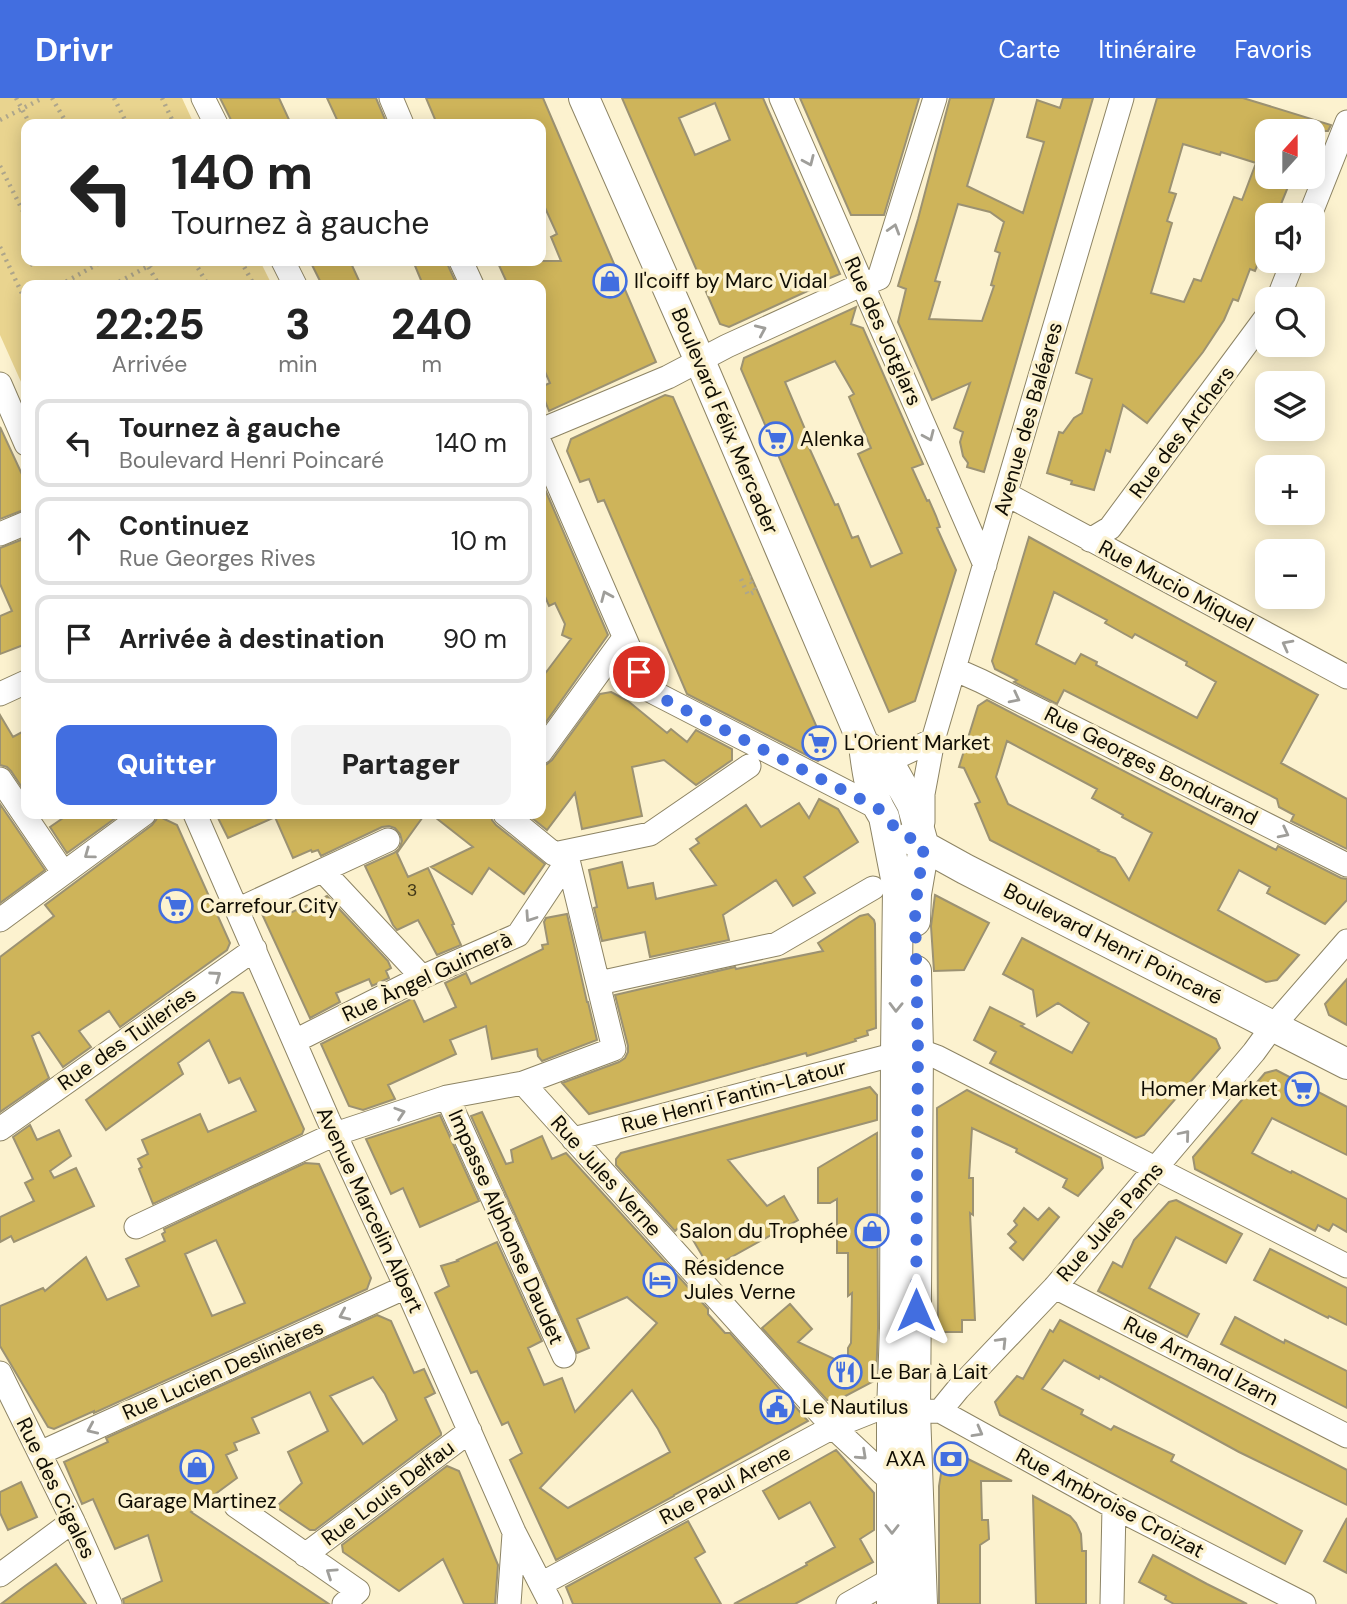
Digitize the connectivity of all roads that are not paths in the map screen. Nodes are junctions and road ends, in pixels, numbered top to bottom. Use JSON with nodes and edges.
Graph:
{"nodes":[{"id":1,"x":203,"y":98,"type":"edge"},
{"id":2,"x":391,"y":98,"type":"edge"},
{"id":3,"x":584,"y":98,"type":"edge"},
{"id":4,"x":781,"y":98,"type":"edge"},
{"id":5,"x":935,"y":98,"type":"edge"},
{"id":6,"x":1122,"y":98,"type":"edge"},
{"id":7,"x":214,"y":119,"type":"edge"},
{"id":8,"x":400,"y":119,"type":"edge"},
{"id":9,"x":1347,"y":122,"type":"edge"},
{"id":10,"x":1315,"y":203,"type":"edge"},
{"id":11,"x":863,"y":284,"type":"junction"},
{"id":12,"x":1255,"y":332,"type":"edge"},
{"id":13,"x":700,"y":360,"type":"junction"},
{"id":14,"x":3,"y":397,"type":"edge"},
{"id":15,"x":546,"y":428,"type":"edge"},
{"id":16,"x":21,"y":433,"type":"edge"},
{"id":17,"x":546,"y":457,"type":"edge"},
{"id":18,"x":1006,"y":494,"type":"junction"},
{"id":19,"x":21,"y":525,"type":"edge"},
{"id":20,"x":0,"y":534,"type":"edge"},
{"id":21,"x":1090,"y":540,"type":"junction"},
{"id":22,"x":985,"y":565,"type":"junction"},
{"id":23,"x":624,"y":638,"type":"junction"},
{"id":24,"x":954,"y":668,"type":"junction"},
{"id":25,"x":1347,"y":677,"type":"edge"},
{"id":26,"x":21,"y":684,"type":"edge"},
{"id":27,"x":0,"y":694,"type":"edge"},
{"id":28,"x":933,"y":740,"type":"junction"},
{"id":29,"x":546,"y":745,"type":"edge"},
{"id":30,"x":875,"y":752,"type":"junction"},
{"id":31,"x":749,"y":766,"type":"dead end"},
{"id":32,"x":0,"y":779,"type":"edge"},
{"id":33,"x":21,"y":810,"type":"edge"},
{"id":34,"x":881,"y":813,"type":"junction"},
{"id":35,"x":27,"y":819,"type":"edge"},
{"id":36,"x":137,"y":819,"type":"edge"},
{"id":37,"x":197,"y":819,"type":"edge"},
{"id":38,"x":512,"y":819,"type":"edge"},
{"id":39,"x":388,"y":840,"type":"dead end"},
{"id":40,"x":924,"y":846,"type":"junction"},
{"id":41,"x":561,"y":857,"type":"junction"},
{"id":42,"x":1347,"y":865,"type":"edge"},
{"id":43,"x":323,"y":871,"type":"junction"},
{"id":44,"x":63,"y":872,"type":"junction"},
{"id":45,"x":873,"y":888,"type":"dead end"},
{"id":46,"x":237,"y":910,"type":"junction"},
{"id":47,"x":0,"y":920,"type":"edge"},
{"id":48,"x":1347,"y":941,"type":"edge"},
{"id":49,"x":255,"y":949,"type":"junction"},
{"id":50,"x":422,"y":977,"type":"junction"},
{"id":51,"x":599,"y":983,"type":"junction"},
{"id":52,"x":1273,"y":1026,"type":"junction"},
{"id":53,"x":295,"y":1041,"type":"junction"},
{"id":54,"x":907,"y":1052,"type":"junction"},
{"id":55,"x":1347,"y":1064,"type":"edge"},
{"id":56,"x":523,"y":1083,"type":"junction"},
{"id":57,"x":447,"y":1097,"type":"junction"},
{"id":58,"x":0,"y":1129,"type":"edge"},
{"id":59,"x":335,"y":1134,"type":"junction"},
{"id":60,"x":573,"y":1139,"type":"junction"},
{"id":61,"x":1156,"y":1169,"type":"junction"},
{"id":62,"x":136,"y":1227,"type":"dead end"},
{"id":63,"x":1347,"y":1266,"type":"edge"},
{"id":64,"x":406,"y":1287,"type":"junction"},
{"id":65,"x":1055,"y":1287,"type":"junction"},
{"id":66,"x":564,"y":1356,"type":"dead end"},
{"id":67,"x":0,"y":1373,"type":"edge"},
{"id":68,"x":916,"y":1412,"type":"junction"},
{"id":69,"x":833,"y":1427,"type":"junction"},
{"id":70,"x":470,"y":1431,"type":"junction"},
{"id":71,"x":1347,"y":1436,"type":"edge"},
{"id":72,"x":40,"y":1453,"type":"junction"},
{"id":73,"x":892,"y":1482,"type":"junction"},
{"id":74,"x":236,"y":1506,"type":"dead end"},
{"id":75,"x":1114,"y":1507,"type":"junction"},
{"id":76,"x":73,"y":1521,"type":"junction"},
{"id":77,"x":514,"y":1532,"type":"junction"},
{"id":78,"x":305,"y":1555,"type":"junction"},
{"id":79,"x":0,"y":1575,"type":"edge"},
{"id":80,"x":892,"y":1592,"type":"edge"},
{"id":81,"x":546,"y":1594,"type":"edge"},
{"id":82,"x":351,"y":1597,"type":"edge"},
{"id":83,"x":110,"y":1604,"type":"edge"},
{"id":84,"x":509,"y":1604,"type":"edge"},
{"id":85,"x":848,"y":1604,"type":"edge"},
{"id":86,"x":922,"y":1604,"type":"edge"},
{"id":87,"x":1112,"y":1604,"type":"edge"},
{"id":88,"x":1304,"y":1604,"type":"edge"}],
"edges":[{"from":1,"to":7,"type":"street"},
{"from":2,"to":8,"type":"street"},
{"from":3,"to":13,"type":"main road","name":"Boulevard Félix Mercader"},
{"from":4,"to":11,"type":"street","name":"Rue des Jotglars","one_way":true},
{"from":11,"to":5,"type":"street","one_way":true},
{"from":6,"to":18,"type":"street","name":"Avenue des Baléares"},
{"from":9,"to":10,"type":"street"},
{"from":13,"to":11,"type":"street","one_way":true},
{"from":11,"to":22,"type":"street","name":"Rue des Jotglars","one_way":true},
{"from":12,"to":21,"type":"street","name":"Rue des Archers"},
{"from":13,"to":15,"type":"street"},
{"from":13,"to":30,"type":"main road","name":"Boulevard Félix Mercader"},
{"from":14,"to":16,"type":"street"},
{"from":23,"to":17,"type":"street","one_way":true},
{"from":18,"to":21,"type":"street","name":"Rue Mucio Miquel"},
{"from":18,"to":22,"type":"street","name":"Avenue des Baléares"},
{"from":19,"to":20,"type":"street"},
{"from":25,"to":21,"type":"street","name":"Rue Mucio Miquel","one_way":true},
{"from":22,"to":24,"type":"street","name":"Avenue des Baléares"},
{"from":23,"to":29,"type":"street"},
{"from":23,"to":34,"type":"street"},
{"from":24,"to":28,"type":"street","name":"Avenue des Baléares"},
{"from":24,"to":42,"type":"street","name":"Rue Georges Bondurand","one_way":true},
{"from":26,"to":27,"type":"street"},
{"from":28,"to":30,"type":"street"},
{"from":28,"to":40,"type":"street","name":"Avenue des Baléares"},
{"from":30,"to":34,"type":"main road"},
{"from":30,"to":40,"type":"main road"},
{"from":31,"to":41,"type":"street"},
{"from":32,"to":33,"type":"street"},
{"from":34,"to":40,"type":"main road","name":"Boulevard Henri Poincaré"},
{"from":34,"to":54,"type":"main road","one_way":true},
{"from":35,"to":44,"type":"street"},
{"from":36,"to":44,"type":"street","one_way":true},
{"from":37,"to":46,"type":"street","name":"Avenue Marcelin Albert"},
{"from":38,"to":41,"type":"street"},
{"from":39,"to":43,"type":"street"},
{"from":40,"to":52,"type":"main road","name":"Boulevard Henri Poincaré"},
{"from":40,"to":54,"type":"main road"},
{"from":41,"to":50,"type":"street","name":"Rue Àngel Guimerà","one_way":true},
{"from":41,"to":51,"type":"street"},
{"from":43,"to":46,"type":"street"},
{"from":43,"to":50,"type":"street"},
{"from":44,"to":47,"type":"street"},
{"from":45,"to":51,"type":"street"},
{"from":46,"to":49,"type":"street","name":"Avenue Marcelin Albert"},
{"from":48,"to":52,"type":"street","name":"Rue Jules Pams"},
{"from":49,"to":53,"type":"street","name":"Avenue Marcelin Albert"},
{"from":58,"to":49,"type":"street","name":"Rue des Tuileries","one_way":true},
{"from":50,"to":53,"type":"street","name":"Rue Àngel Guimerà"},
{"from":51,"to":56,"type":"street"},
{"from":52,"to":55,"type":"main road","name":"Boulevard Henri Poincaré"},
{"from":61,"to":52,"type":"street","name":"Rue Jules Pams","one_way":true},
{"from":53,"to":59,"type":"street","name":"Avenue Marcelin Albert"},
{"from":54,"to":60,"type":"street","name":"Rue Henri Fantin-Latour"},
{"from":54,"to":61,"type":"street"},
{"from":54,"to":68,"type":"main road"},
{"from":56,"to":57,"type":"street"},
{"from":56,"to":60,"type":"street","name":"Rue Jules Verne"},
{"from":59,"to":57,"type":"street","one_way":true},
{"from":57,"to":66,"type":"street","name":"Impasse Alphonse Daudet"},
{"from":59,"to":62,"type":"street"},
{"from":59,"to":64,"type":"street","name":"Avenue Marcelin Albert"},
{"from":60,"to":69,"type":"street","name":"Rue Jules Verne"},
{"from":61,"to":63,"type":"street"},
{"from":61,"to":65,"type":"street","name":"Rue Jules Pams"},
{"from":64,"to":70,"type":"street","name":"Avenue Marcelin Albert"},
{"from":64,"to":72,"type":"street","name":"Rue Lucien Deslinières","one_way":true},
{"from":68,"to":65,"type":"street","name":"Rue Jules Pams","one_way":true},
{"from":65,"to":71,"type":"street","name":"Rue Armand Izarn"},
{"from":67,"to":72,"type":"street","name":"Rue des Cigales"},
{"from":68,"to":69,"type":"street","name":"Rue Paul Arene"},
{"from":68,"to":73,"type":"main road"},
{"from":68,"to":75,"type":"street","name":"Rue Ambroise Croizat","one_way":true},
{"from":68,"to":86,"type":"main road"},
{"from":69,"to":73,"type":"street","name":"Rue Jules Verne","one_way":true},
{"from":69,"to":81,"type":"street","name":"Rue Paul Arene"},
{"from":70,"to":77,"type":"street","name":"Avenue Marcelin Albert"},
{"from":70,"to":78,"type":"street","name":"Rue Louis Delfau"},
{"from":72,"to":76,"type":"street","name":"Rue des Cigales"},
{"from":73,"to":80,"type":"main road","one_way":true},
{"from":74,"to":78,"type":"street"},
{"from":75,"to":87,"type":"street"},
{"from":75,"to":88,"type":"street","name":"Rue Ambroise Croizat"},
{"from":76,"to":79,"type":"street"},
{"from":76,"to":83,"type":"street","name":"Rue des Cigales"},
{"from":77,"to":81,"type":"street","name":"Avenue Marcelin Albert"},
{"from":77,"to":84,"type":"street"},
{"from":82,"to":78,"type":"street","one_way":true},
{"from":80,"to":85,"type":"street"}]}
